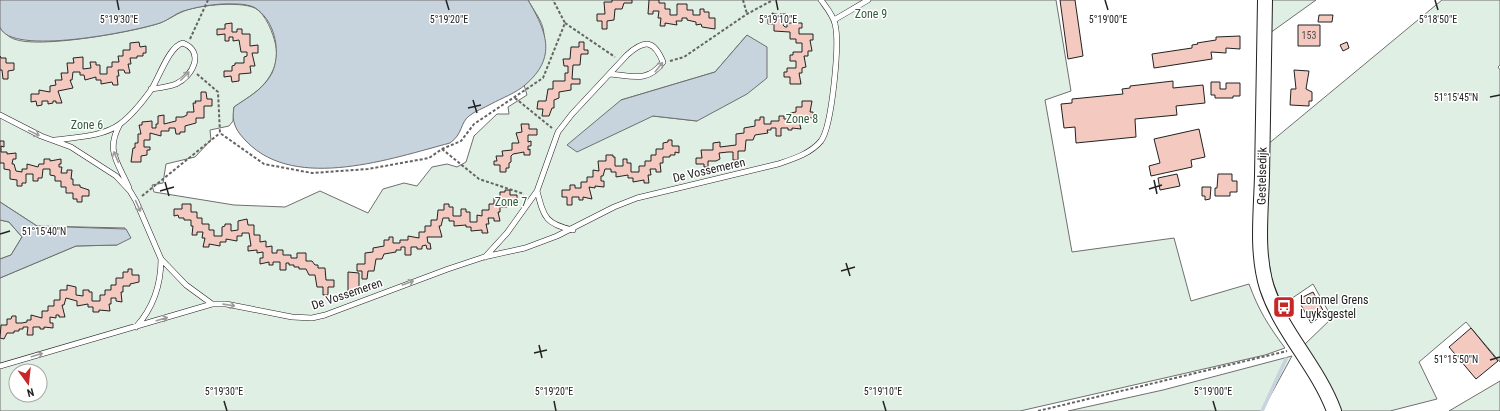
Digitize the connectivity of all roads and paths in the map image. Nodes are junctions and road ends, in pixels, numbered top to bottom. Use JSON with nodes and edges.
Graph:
{"nodes":[{"id":1,"x":208,"y":0,"type":"edge"},
{"id":2,"x":553,"y":0,"type":"edge"},
{"id":3,"x":743,"y":0,"type":"edge"},
{"id":4,"x":773,"y":0,"type":"edge"},
{"id":5,"x":821,"y":0,"type":"edge"},
{"id":6,"x":868,"y":0,"type":"edge"},
{"id":7,"x":1265,"y":0,"type":"edge"},
{"id":8,"x":746,"y":14,"type":"junction"},
{"id":9,"x":834,"y":20,"type":"junction"},
{"id":10,"x":565,"y":23,"type":"junction"},
{"id":11,"x":188,"y":45,"type":"junction"},
{"id":12,"x":621,"y":61,"type":"junction"},
{"id":13,"x":663,"y":62,"type":"junction"},
{"id":14,"x":192,"y":69,"type":"junction"},
{"id":15,"x":610,"y":74,"type":"junction"},
{"id":16,"x":151,"y":90,"type":"junction"},
{"id":17,"x":515,"y":98,"type":"junction"},
{"id":18,"x":0,"y":115,"type":"edge"},
{"id":19,"x":120,"y":123,"type":"junction"},
{"id":20,"x":558,"y":132,"type":"junction"},
{"id":21,"x":220,"y":133,"type":"junction"},
{"id":22,"x":55,"y":140,"type":"junction"},
{"id":23,"x":442,"y":148,"type":"junction"},
{"id":24,"x":130,"y":191,"type":"junction"},
{"id":25,"x":537,"y":191,"type":"junction"},
{"id":26,"x":533,"y":197,"type":"junction"},
{"id":27,"x":136,"y":201,"type":"junction"},
{"id":28,"x":573,"y":230,"type":"junction"},
{"id":29,"x":484,"y":257,"type":"junction"},
{"id":30,"x":161,"y":259,"type":"junction"},
{"id":31,"x":212,"y":304,"type":"junction"},
{"id":32,"x":136,"y":326,"type":"junction"},
{"id":33,"x":1293,"y":347,"type":"junction"},
{"id":34,"x":0,"y":366,"type":"edge"},
{"id":35,"x":1038,"y":411,"type":"edge"},
{"id":36,"x":1334,"y":411,"type":"edge"}],
"edges":[{"from":1,"to":11,"type":"path"},
{"from":2,"to":10,"type":"path"},
{"from":3,"to":8,"type":"path"},
{"from":4,"to":8,"type":"path"},
{"from":5,"to":9,"type":"lane","name":"De Vossemeren"},
{"from":6,"to":9,"type":"lane"},
{"from":7,"to":33,"type":"main road","name":"Gestelsedijk"},
{"from":8,"to":13,"type":"path"},
{"from":9,"to":28,"type":"lane","name":"De Vossemeren"},
{"from":10,"to":12,"type":"path"},
{"from":10,"to":17,"type":"path"},
{"from":11,"to":14,"type":"lane"},
{"from":11,"to":16,"type":"lane"},
{"from":12,"to":13,"type":"lane","name":"De Vossemeren"},
{"from":12,"to":15,"type":"lane","name":"De Vossemeren"},
{"from":15,"to":13,"type":"lane","one_way":true},
{"from":16,"to":14,"type":"lane","one_way":true},
{"from":14,"to":21,"type":"path"},
{"from":15,"to":20,"type":"lane","name":"De Vossemeren"},
{"from":16,"to":19,"type":"lane"},
{"from":17,"to":20,"type":"path"},
{"from":17,"to":23,"type":"path"},
{"from":18,"to":22,"type":"lane","one_way":true},
{"from":19,"to":22,"type":"lane"},
{"from":24,"to":19,"type":"lane","one_way":true},
{"from":20,"to":25,"type":"lane","name":"De Vossemeren"},
{"from":21,"to":23,"type":"path"},
{"from":21,"to":27,"type":"path"},
{"from":22,"to":24,"type":"lane"},
{"from":23,"to":26,"type":"path"},
{"from":24,"to":27,"type":"lane"},
{"from":25,"to":26,"type":"lane","name":"De Vossemeren"},
{"from":25,"to":28,"type":"lane"},
{"from":26,"to":29,"type":"lane","name":"De Vossemeren"},
{"from":27,"to":30,"type":"lane","one_way":true},
{"from":28,"to":29,"type":"lane","name":"De Vossemeren"},
{"from":31,"to":29,"type":"lane","name":"De Vossemeren","one_way":true},
{"from":30,"to":31,"type":"lane"},
{"from":30,"to":32,"type":"lane"},
{"from":32,"to":31,"type":"lane","name":"De Vossemeren","one_way":true},
{"from":34,"to":32,"type":"lane","name":"De Vossemeren","one_way":true},
{"from":33,"to":35,"type":"path"},
{"from":33,"to":36,"type":"main road","name":"Gestelsedijk"}]}
